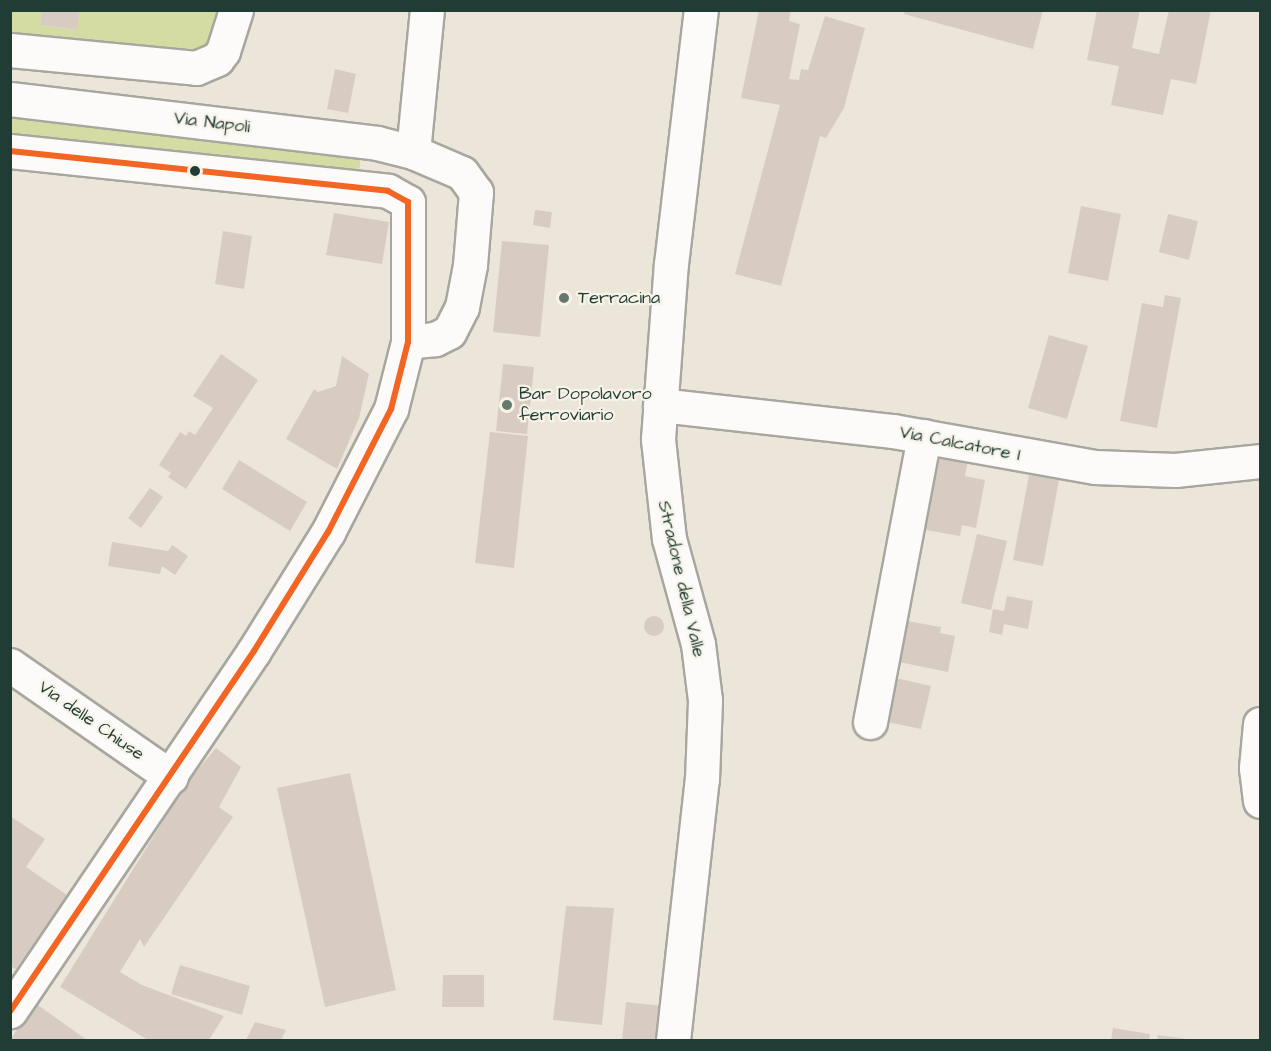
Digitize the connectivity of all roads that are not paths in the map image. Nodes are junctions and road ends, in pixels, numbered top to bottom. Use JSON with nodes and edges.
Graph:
{"nodes":[{"id":1,"x":236,"y":10,"type":"edge"},
{"id":2,"x":427,"y":10,"type":"edge"},
{"id":3,"x":701,"y":10,"type":"edge"},
{"id":4,"x":10,"y":50,"type":"edge"},
{"id":5,"x":10,"y":99,"type":"edge"},
{"id":6,"x":10,"y":151,"type":"edge"},
{"id":7,"x":413,"y":152,"type":"junction"},
{"id":8,"x":408,"y":342,"type":"junction"},
{"id":9,"x":660,"y":405,"type":"junction"},
{"id":10,"x":924,"y":436,"type":"junction"},
{"id":11,"x":1260,"y":461,"type":"edge"},
{"id":12,"x":10,"y":666,"type":"edge"},
{"id":13,"x":870,"y":722,"type":"dead end"},
{"id":14,"x":1260,"y":723,"type":"edge"},
{"id":15,"x":171,"y":777,"type":"junction"},
{"id":16,"x":1260,"y":801,"type":"edge"},
{"id":17,"x":10,"y":1011,"type":"edge"},
{"id":18,"x":673,"y":1041,"type":"edge"}],
"edges":[{"from":1,"to":4,"type":"street"},
{"from":2,"to":7,"type":"street"},
{"from":3,"to":9,"type":"street","name":"Stradone della Valle"},
{"from":5,"to":7,"type":"street","name":"Via Napoli"},
{"from":6,"to":8,"type":"street"},
{"from":7,"to":8,"type":"street","name":"Via Napoli"},
{"from":8,"to":15,"type":"street"},
{"from":9,"to":10,"type":"street","name":"Via Calcatore I"},
{"from":9,"to":18,"type":"street","name":"Stradone della Valle"},
{"from":10,"to":11,"type":"street","name":"Via Calcatore I"},
{"from":10,"to":13,"type":"street"},
{"from":12,"to":15,"type":"street","name":"Via delle Chiuse"},
{"from":14,"to":16,"type":"street"},
{"from":15,"to":17,"type":"street"}]}
